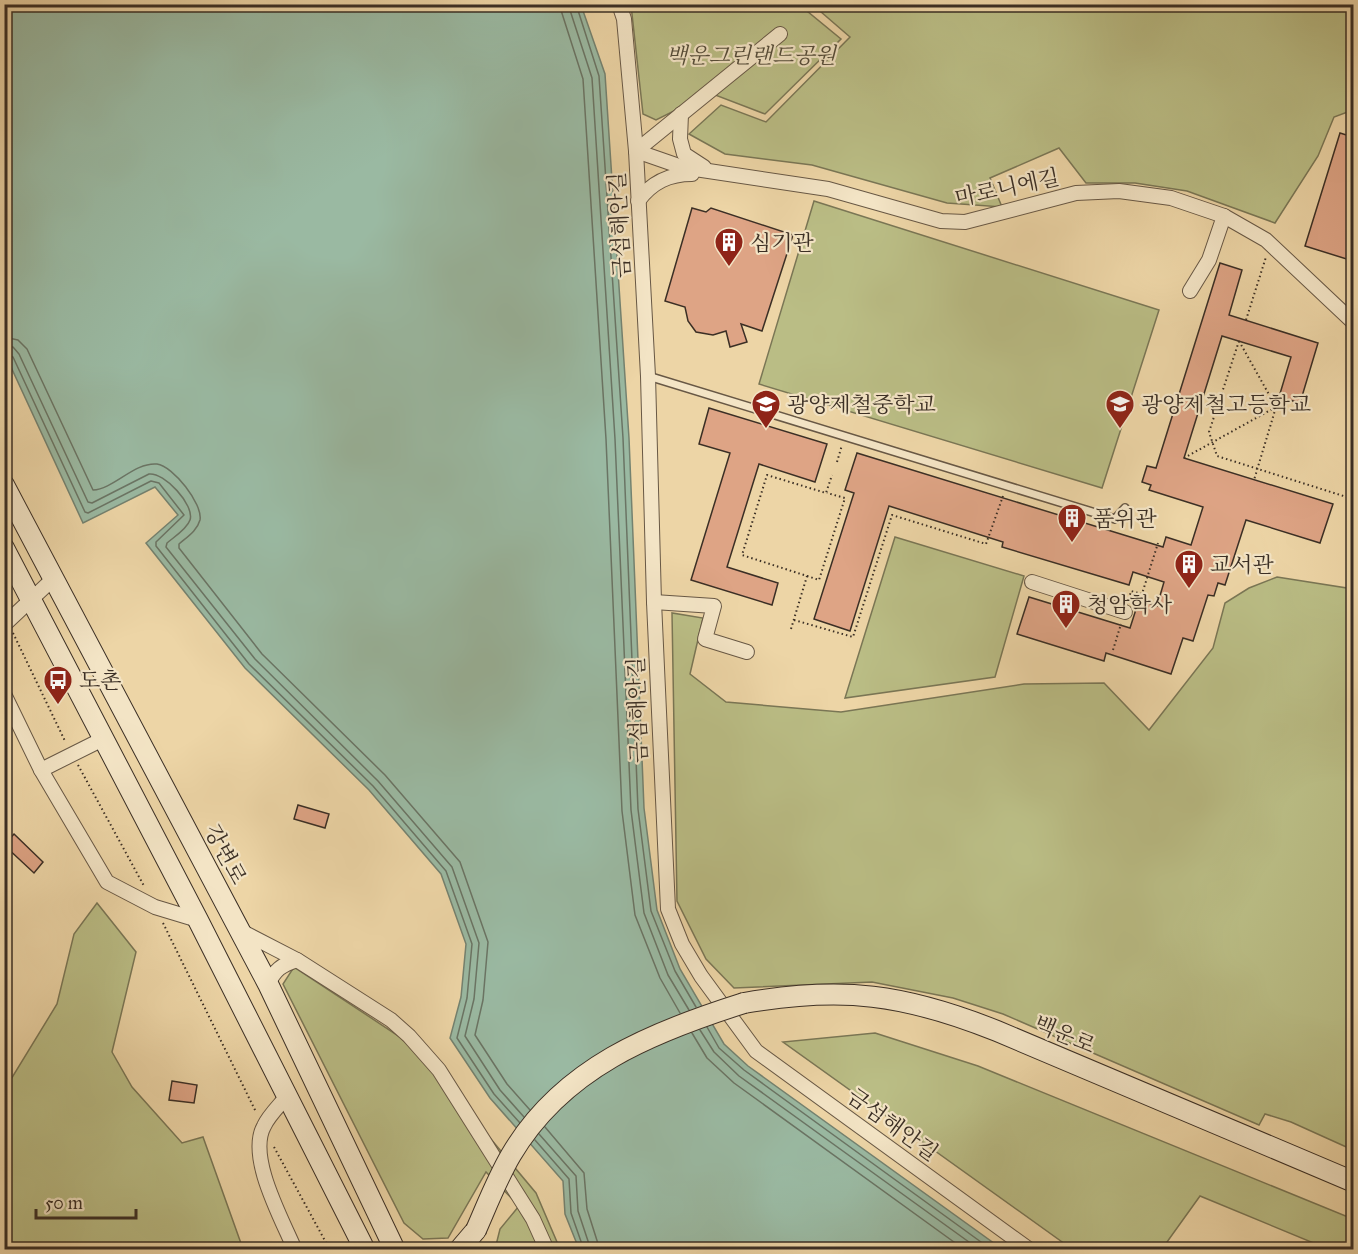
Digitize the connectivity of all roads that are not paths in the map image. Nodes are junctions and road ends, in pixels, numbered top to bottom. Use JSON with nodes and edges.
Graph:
{"nodes":[{"id":1,"x":619,"y":4,"type":"edge"},
{"id":2,"x":780,"y":34,"type":"dead end"},
{"id":3,"x":681,"y":114,"type":"junction"},
{"id":4,"x":636,"y":151,"type":"junction"},
{"id":5,"x":717,"y":173,"type":"junction"},
{"id":6,"x":638,"y":201,"type":"junction"},
{"id":7,"x":1224,"y":216,"type":"junction"},
{"id":8,"x":1190,"y":291,"type":"dead end"},
{"id":9,"x":1353,"y":324,"type":"edge"},
{"id":10,"x":648,"y":375,"type":"junction"},
{"id":11,"x":4,"y":485,"type":"edge"},
{"id":12,"x":1125,"y":508,"type":"dead end"},
{"id":13,"x":4,"y":548,"type":"edge"},
{"id":14,"x":53,"y":579,"type":"junction"},
{"id":15,"x":1032,"y":582,"type":"dead end"},
{"id":16,"x":30,"y":601,"type":"junction"},
{"id":17,"x":654,"y":602,"type":"junction"},
{"id":18,"x":1125,"y":612,"type":"road end"},
{"id":19,"x":6,"y":624,"type":"edge"},
{"id":20,"x":747,"y":652,"type":"dead end"},
{"id":21,"x":4,"y":694,"type":"edge"},
{"id":22,"x":103,"y":739,"type":"junction"},
{"id":23,"x":41,"y":770,"type":"junction"},
{"id":24,"x":198,"y":920,"type":"junction"},
{"id":25,"x":239,"y":930,"type":"junction"},
{"id":26,"x":297,"y":960,"type":"junction"},
{"id":27,"x":268,"y":984,"type":"junction"},
{"id":28,"x":287,"y":1096,"type":"junction"},
{"id":29,"x":358,"y":1174,"type":"junction"},
{"id":30,"x":1353,"y":1182,"type":"edge"},
{"id":31,"x":334,"y":1188,"type":"junction"},
{"id":32,"x":475,"y":1240,"type":"edge"},
{"id":33,"x":295,"y":1250,"type":"edge"},
{"id":34,"x":359,"y":1250,"type":"edge"},
{"id":35,"x":365,"y":1250,"type":"edge"},
{"id":36,"x":395,"y":1250,"type":"edge"},
{"id":37,"x":410,"y":1250,"type":"edge"},
{"id":38,"x":459,"y":1250,"type":"edge"},
{"id":39,"x":468,"y":1250,"type":"edge"},
{"id":40,"x":547,"y":1250,"type":"edge"},
{"id":41,"x":1030,"y":1250,"type":"edge"}],
"edges":[{"from":1,"to":4,"type":"street","name":"금섬해안길"},
{"from":2,"to":3,"type":"street"},
{"from":3,"to":4,"type":"street"},
{"from":3,"to":5,"type":"street"},
{"from":4,"to":5,"type":"street","name":"마로니에길"},
{"from":4,"to":6,"type":"street","name":"금섬해안길"},
{"from":5,"to":6,"type":"street"},
{"from":5,"to":7,"type":"street","name":"마로니에길"},
{"from":6,"to":10,"type":"street","name":"금섬해안길"},
{"from":7,"to":8,"type":"street"},
{"from":7,"to":9,"type":"street","name":"마로니에길"},
{"from":10,"to":12,"type":"lane"},
{"from":10,"to":17,"type":"street","name":"금섬해안길"},
{"from":11,"to":14,"type":"main road","name":"강변로"},
{"from":13,"to":16,"type":"main road"},
{"from":14,"to":16,"type":"street"},
{"from":14,"to":25,"type":"main road","name":"강변로"},
{"from":15,"to":18,"type":"street"},
{"from":16,"to":19,"type":"street"},
{"from":16,"to":22,"type":"main road"},
{"from":17,"to":20,"type":"street"},
{"from":17,"to":41,"type":"street","name":"금섬해안길"},
{"from":21,"to":23,"type":"street"},
{"from":22,"to":23,"type":"street"},
{"from":22,"to":24,"type":"main road"},
{"from":23,"to":24,"type":"street"},
{"from":24,"to":28,"type":"main road"},
{"from":25,"to":26,"type":"street"},
{"from":25,"to":27,"type":"main road","name":"강변로"},
{"from":26,"to":27,"type":"street"},
{"from":26,"to":40,"type":"street"},
{"from":27,"to":29,"type":"main road","name":"강변로"},
{"from":28,"to":31,"type":"main road"},
{"from":28,"to":33,"type":"street"},
{"from":29,"to":36,"type":"main road","name":"강변로"},
{"from":29,"to":37,"type":"main road"},
{"from":30,"to":32,"type":"main road","name":"백운로","bridge":true},
{"from":31,"to":34,"type":"main road"},
{"from":31,"to":35,"type":"main road"},
{"from":32,"to":38,"type":"main road"},
{"from":32,"to":39,"type":"main road"}]}
